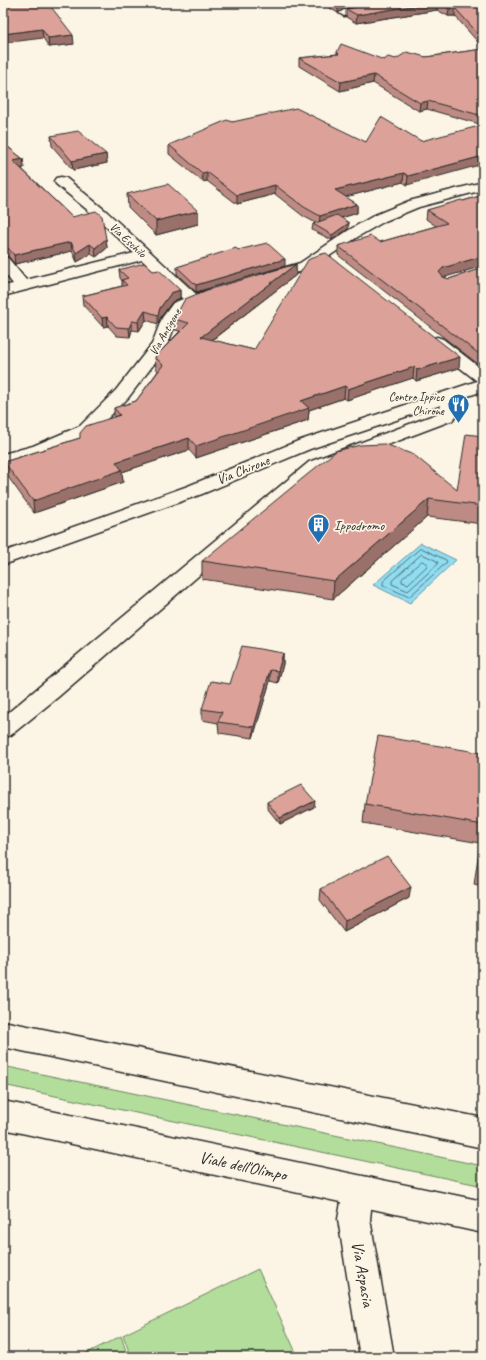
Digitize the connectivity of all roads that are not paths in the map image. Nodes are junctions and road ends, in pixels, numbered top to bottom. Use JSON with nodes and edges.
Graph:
{"nodes":[{"id":1,"x":402,"y":3,"type":"edge"},
{"id":2,"x":344,"y":13,"type":"dead end"},
{"id":3,"x":61,"y":181,"type":"dead end"},
{"id":4,"x":483,"y":186,"type":"edge"},
{"id":5,"x":144,"y":254,"type":"junction"},
{"id":6,"x":3,"y":261,"type":"edge"},
{"id":7,"x":254,"y":281,"type":"edge"},
{"id":8,"x":23,"y":286,"type":"junction"},
{"id":9,"x":224,"y":290,"type":"edge"},
{"id":10,"x":3,"y":291,"type":"edge"},
{"id":11,"x":193,"y":300,"type":"junction"},
{"id":12,"x":427,"y":335,"type":"edge"},
{"id":13,"x":483,"y":378,"type":"edge"},
{"id":14,"x":483,"y":385,"type":"edge"},
{"id":15,"x":451,"y":396,"type":"junction"},
{"id":16,"x":3,"y":460,"type":"edge"},
{"id":17,"x":3,"y":559,"type":"edge"},
{"id":18,"x":3,"y":729,"type":"edge"},
{"id":19,"x":3,"y":1034,"type":"edge"},
{"id":20,"x":3,"y":1115,"type":"edge"},
{"id":21,"x":483,"y":1133,"type":"edge"},
{"id":22,"x":358,"y":1191,"type":"junction"},
{"id":23,"x":483,"y":1217,"type":"edge"},
{"id":24,"x":377,"y":1357,"type":"edge"}],
"edges":[{"from":1,"to":2,"type":"street"},
{"from":3,"to":5,"type":"street","name":"Via Eschilo"},
{"from":4,"to":7,"type":"street"},
{"from":5,"to":8,"type":"street"},
{"from":5,"to":11,"type":"street","name":"Via Eschilo"},
{"from":6,"to":8,"type":"street"},
{"from":8,"to":10,"type":"street"},
{"from":9,"to":11,"type":"street","name":"Via Antigone"},
{"from":11,"to":16,"type":"street","name":"Via Antigone"},
{"from":12,"to":13,"type":"street"},
{"from":14,"to":15,"type":"street","name":"Via Chirone"},
{"from":15,"to":17,"type":"street","name":"Via Chirone"},
{"from":15,"to":18,"type":"street"},
{"from":19,"to":21,"type":"street"},
{"from":20,"to":22,"type":"street","name":"Viale dell'Olimpo"},
{"from":22,"to":23,"type":"street","name":"Viale dell'Olimpo"},
{"from":22,"to":24,"type":"street","name":"Via Aspasia"}]}
